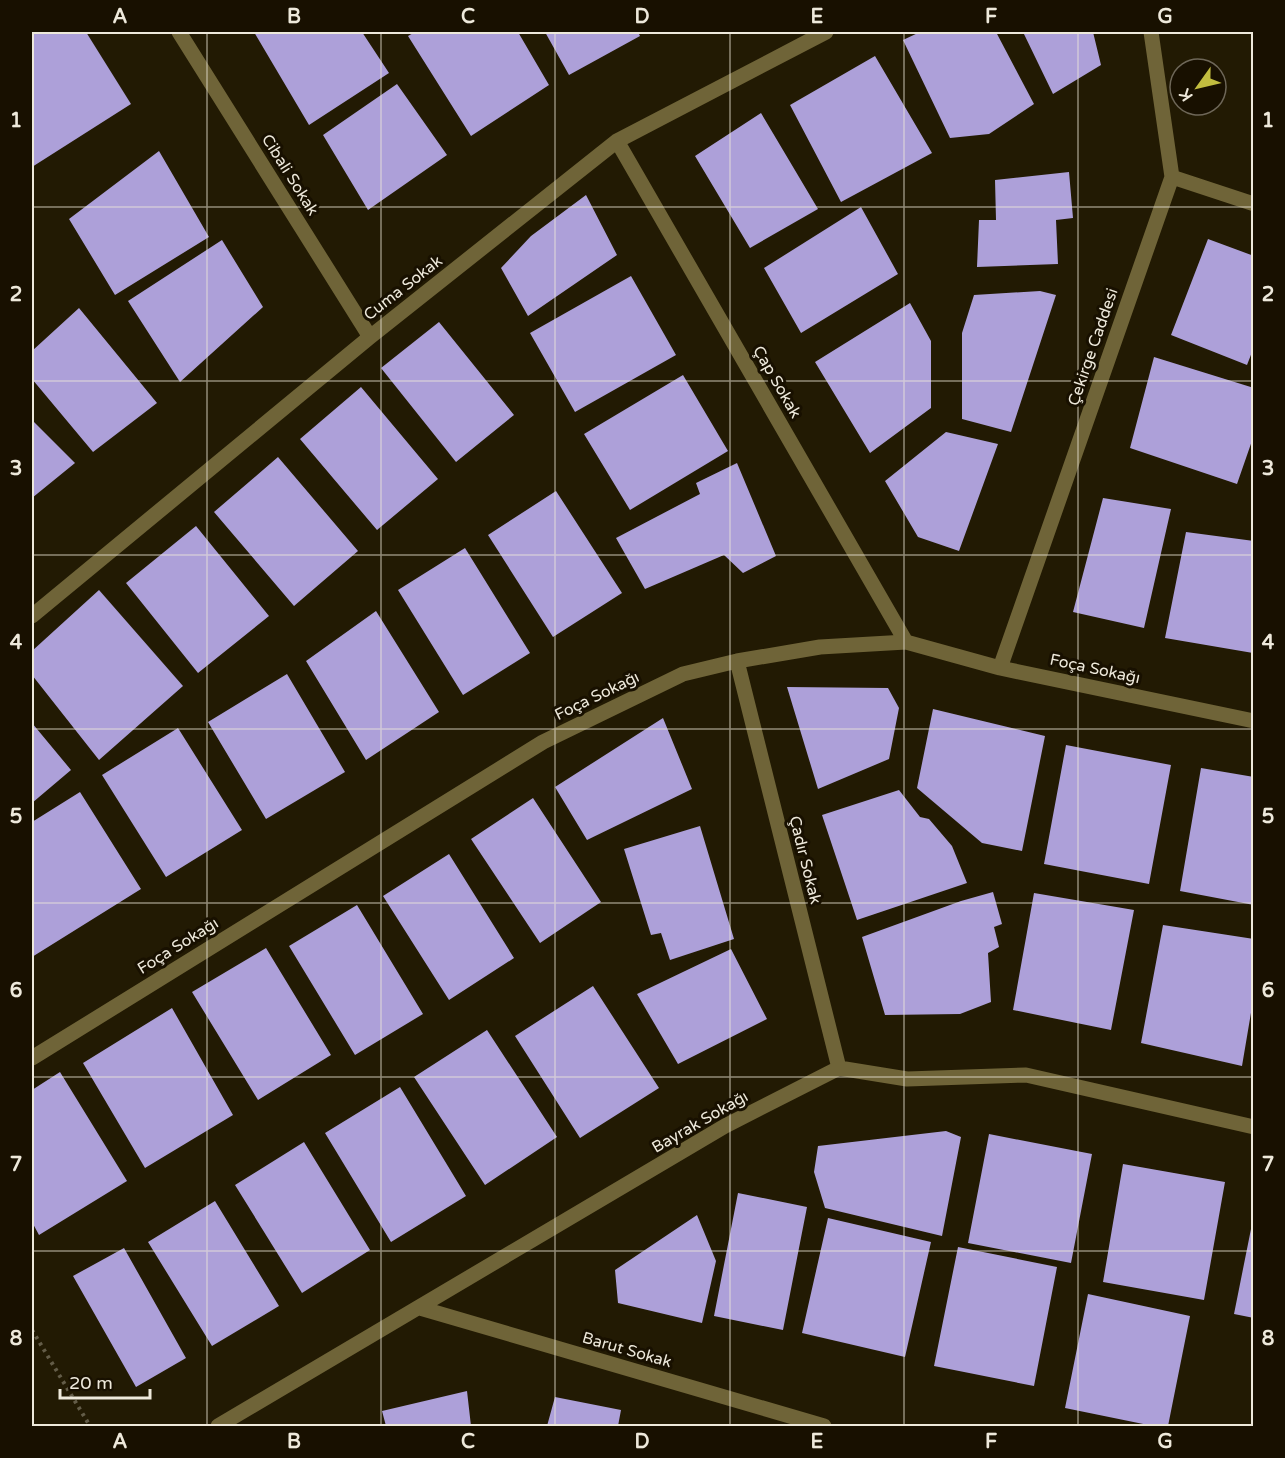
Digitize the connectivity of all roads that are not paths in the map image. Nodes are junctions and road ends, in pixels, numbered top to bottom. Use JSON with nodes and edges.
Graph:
{"nodes":[{"id":1,"x":179,"y":32,"type":"edge"},
{"id":2,"x":826,"y":32,"type":"edge"},
{"id":3,"x":1151,"y":32,"type":"edge"},
{"id":4,"x":617,"y":141,"type":"junction"},
{"id":5,"x":1172,"y":177,"type":"junction"},
{"id":6,"x":1254,"y":204,"type":"edge"},
{"id":7,"x":369,"y":337,"type":"junction"},
{"id":8,"x":32,"y":616,"type":"edge"},
{"id":9,"x":906,"y":642,"type":"junction"},
{"id":10,"x":737,"y":661,"type":"junction"},
{"id":11,"x":1000,"y":668,"type":"junction"},
{"id":12,"x":1254,"y":721,"type":"edge"},
{"id":13,"x":32,"y":1058,"type":"edge"},
{"id":14,"x":839,"y":1068,"type":"junction"},
{"id":15,"x":1254,"y":1127,"type":"edge"},
{"id":16,"x":420,"y":1308,"type":"junction"},
{"id":17,"x":218,"y":1426,"type":"edge"},
{"id":18,"x":824,"y":1426,"type":"edge"}],
"edges":[{"from":1,"to":7,"type":"street","name":"Cibali Sokak"},
{"from":2,"to":4,"type":"street","name":"Cuma Sokak"},
{"from":3,"to":5,"type":"street","name":"Çekirge Caddesi"},
{"from":4,"to":7,"type":"street","name":"Cuma Sokak"},
{"from":4,"to":9,"type":"street","name":"Çap Sokak"},
{"from":5,"to":6,"type":"street"},
{"from":5,"to":11,"type":"street","name":"Çekirge Caddesi"},
{"from":7,"to":8,"type":"street","name":"Cuma Sokak"},
{"from":9,"to":10,"type":"street","name":"Foça Sokağı"},
{"from":9,"to":11,"type":"street","name":"Foça Sokağı"},
{"from":10,"to":13,"type":"street","name":"Foça Sokağı"},
{"from":10,"to":14,"type":"street","name":"Çadır Sokak"},
{"from":11,"to":12,"type":"street","name":"Foça Sokağı"},
{"from":14,"to":15,"type":"street"},
{"from":14,"to":16,"type":"street","name":"Bayrak Sokağı"},
{"from":16,"to":17,"type":"street","name":"Bayrak Sokağı"},
{"from":16,"to":18,"type":"street","name":"Barut Sokak"}]}
